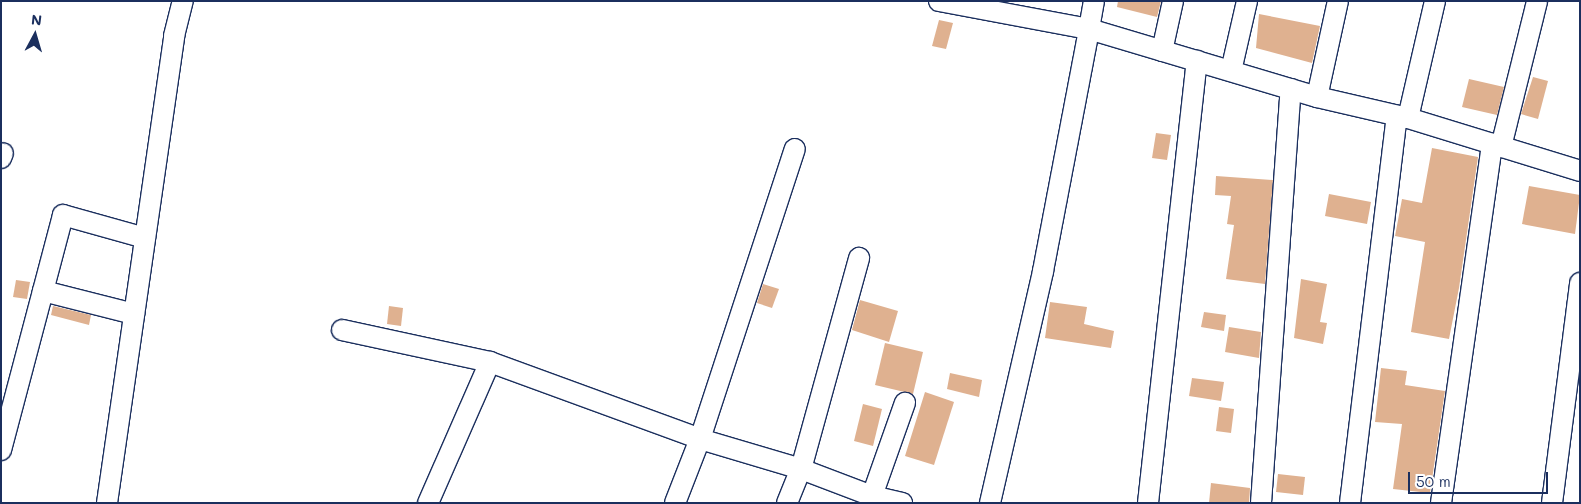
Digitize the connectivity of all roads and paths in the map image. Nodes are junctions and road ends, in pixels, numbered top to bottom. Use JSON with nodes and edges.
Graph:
{"nodes":[{"id":1,"x":183,"y":1,"type":"edge"},
{"id":2,"x":939,"y":1,"type":"edge"},
{"id":3,"x":1094,"y":1,"type":"edge"},
{"id":4,"x":1173,"y":1,"type":"edge"},
{"id":5,"x":1247,"y":1,"type":"edge"},
{"id":6,"x":1338,"y":1,"type":"edge"},
{"id":7,"x":1435,"y":1,"type":"edge"},
{"id":8,"x":1537,"y":1,"type":"edge"},
{"id":9,"x":1001,"y":6,"type":"edge"},
{"id":10,"x":1088,"y":29,"type":"junction"},
{"id":11,"x":1162,"y":51,"type":"junction"},
{"id":12,"x":1196,"y":61,"type":"junction"},
{"id":13,"x":1231,"y":71,"type":"junction"},
{"id":14,"x":1291,"y":89,"type":"junction"},
{"id":15,"x":1317,"y":97,"type":"junction"},
{"id":16,"x":1402,"y":117,"type":"junction"},
{"id":17,"x":1496,"y":145,"type":"junction"},
{"id":18,"x":795,"y":149,"type":"dead end"},
{"id":19,"x":1580,"y":171,"type":"edge"},
{"id":20,"x":145,"y":238,"type":"junction"},
{"id":21,"x":858,"y":258,"type":"dead end"},
{"id":22,"x":1580,"y":283,"type":"edge"},
{"id":23,"x":43,"y":291,"type":"junction"},
{"id":24,"x":134,"y":314,"type":"junction"},
{"id":25,"x":342,"y":330,"type":"dead end"},
{"id":26,"x":490,"y":362,"type":"junction"},
{"id":27,"x":905,"y":403,"type":"dead end"},
{"id":28,"x":700,"y":439,"type":"junction"},
{"id":29,"x":1,"y":450,"type":"edge"},
{"id":30,"x":801,"y":469,"type":"junction"},
{"id":31,"x":872,"y":496,"type":"junction"},
{"id":32,"x":107,"y":503,"type":"edge"},
{"id":33,"x":428,"y":503,"type":"edge"},
{"id":34,"x":675,"y":503,"type":"edge"},
{"id":35,"x":787,"y":503,"type":"edge"},
{"id":36,"x":902,"y":503,"type":"edge"},
{"id":37,"x":990,"y":503,"type":"edge"},
{"id":38,"x":1148,"y":503,"type":"edge"},
{"id":39,"x":1261,"y":503,"type":"edge"},
{"id":40,"x":1350,"y":503,"type":"edge"},
{"id":41,"x":1441,"y":503,"type":"edge"},
{"id":42,"x":1552,"y":503,"type":"edge"}],
"edges":[{"from":1,"to":20,"type":"street"},
{"from":2,"to":9,"type":"street"},
{"from":3,"to":10,"type":"street"},
{"from":4,"to":11,"type":"street"},
{"from":5,"to":13,"type":"street"},
{"from":6,"to":15,"type":"street"},
{"from":7,"to":16,"type":"street"},
{"from":8,"to":17,"type":"street"},
{"from":9,"to":10,"type":"street"},
{"from":10,"to":11,"type":"street"},
{"from":10,"to":37,"type":"street"},
{"from":11,"to":12,"type":"street"},
{"from":12,"to":13,"type":"street"},
{"from":12,"to":38,"type":"street"},
{"from":13,"to":14,"type":"street"},
{"from":14,"to":15,"type":"street"},
{"from":14,"to":39,"type":"street"},
{"from":15,"to":16,"type":"street"},
{"from":16,"to":17,"type":"street"},
{"from":16,"to":40,"type":"street"},
{"from":17,"to":19,"type":"street"},
{"from":17,"to":41,"type":"street"},
{"from":18,"to":28,"type":"street"},
{"from":20,"to":23,"type":"street"},
{"from":20,"to":24,"type":"street"},
{"from":21,"to":30,"type":"street"},
{"from":22,"to":42,"type":"street"},
{"from":23,"to":24,"type":"street"},
{"from":23,"to":29,"type":"street"},
{"from":24,"to":32,"type":"street"},
{"from":25,"to":26,"type":"street"},
{"from":26,"to":28,"type":"street"},
{"from":26,"to":33,"type":"street"},
{"from":27,"to":31,"type":"street"},
{"from":28,"to":30,"type":"street"},
{"from":28,"to":34,"type":"street"},
{"from":30,"to":31,"type":"street"},
{"from":30,"to":35,"type":"street"},
{"from":31,"to":36,"type":"street"}]}
